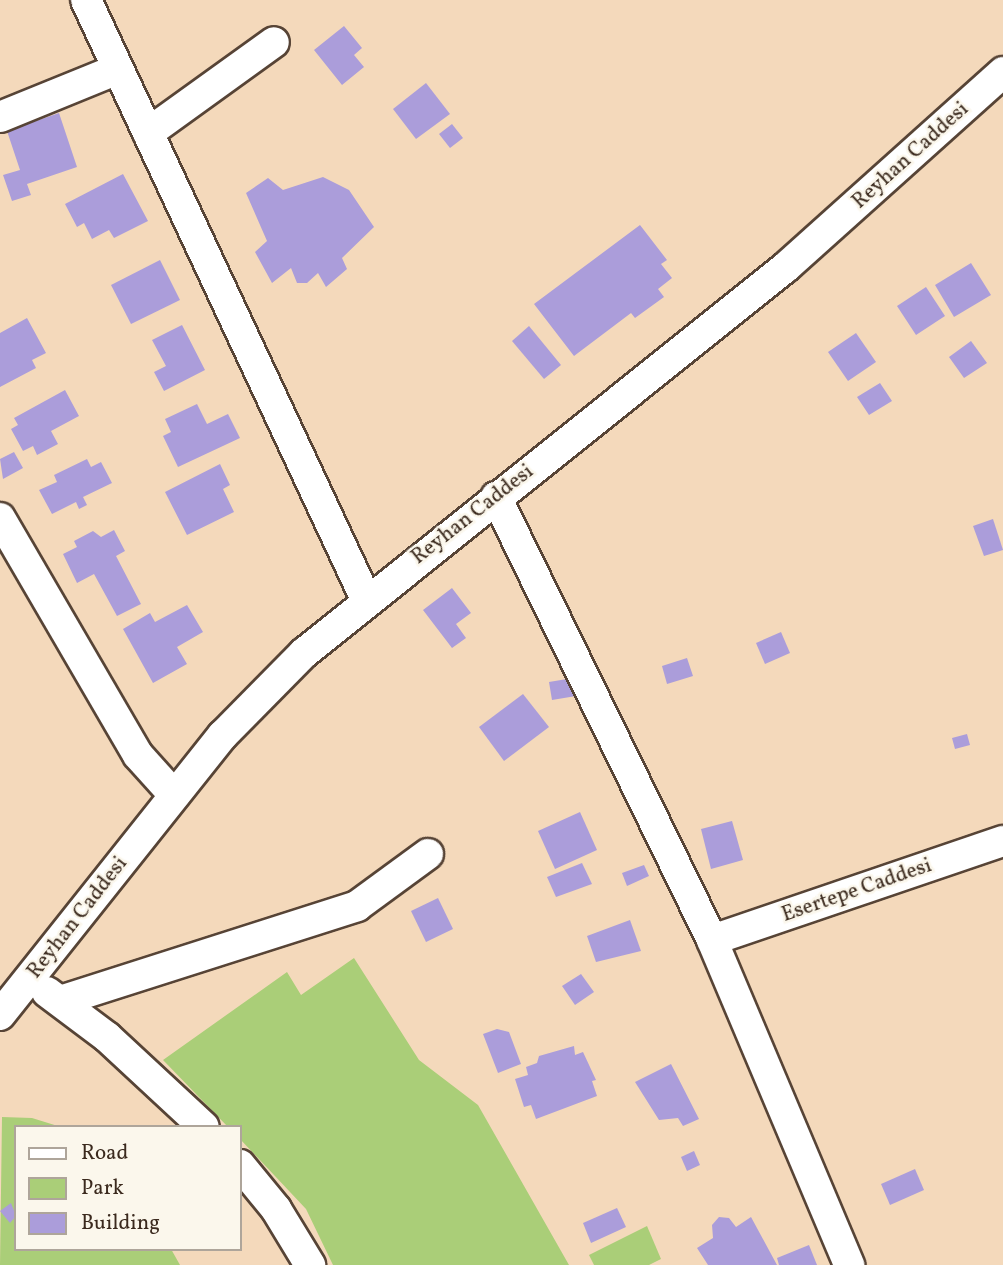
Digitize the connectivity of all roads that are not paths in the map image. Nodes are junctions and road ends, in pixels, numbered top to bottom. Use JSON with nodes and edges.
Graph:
{"nodes":[{"id":1,"x":86,"y":0,"type":"edge"},
{"id":2,"x":274,"y":42,"type":"dead end"},
{"id":3,"x":118,"y":69,"type":"junction"},
{"id":4,"x":1001,"y":78,"type":"edge"},
{"id":5,"x":0,"y":117,"type":"edge"},
{"id":6,"x":148,"y":133,"type":"junction"},
{"id":7,"x":496,"y":497,"type":"junction"},
{"id":8,"x":0,"y":518,"type":"edge"},
{"id":9,"x":366,"y":599,"type":"junction"},
{"id":10,"x":174,"y":795,"type":"junction"},
{"id":11,"x":1001,"y":846,"type":"edge"},
{"id":12,"x":428,"y":854,"type":"dead end"},
{"id":13,"x":712,"y":940,"type":"junction"},
{"id":14,"x":29,"y":980,"type":"junction"},
{"id":15,"x":60,"y":1001,"type":"junction"},
{"id":16,"x":0,"y":1015,"type":"edge"},
{"id":17,"x":202,"y":1125,"type":"edge"},
{"id":18,"x":242,"y":1167,"type":"edge"},
{"id":19,"x":310,"y":1265,"type":"edge"},
{"id":20,"x":849,"y":1265,"type":"edge"}],
"edges":[{"from":1,"to":3,"type":"street"},
{"from":2,"to":6,"type":"street"},
{"from":3,"to":5,"type":"street"},
{"from":3,"to":6,"type":"street"},
{"from":4,"to":7,"type":"street","name":"Reyhan Caddesi"},
{"from":6,"to":9,"type":"street"},
{"from":7,"to":9,"type":"street","name":"Reyhan Caddesi"},
{"from":7,"to":13,"type":"street"},
{"from":8,"to":10,"type":"street"},
{"from":9,"to":10,"type":"street","name":"Reyhan Caddesi"},
{"from":10,"to":14,"type":"street","name":"Reyhan Caddesi"},
{"from":11,"to":13,"type":"street","name":"Esertepe Caddesi"},
{"from":12,"to":15,"type":"street"},
{"from":13,"to":20,"type":"street"},
{"from":14,"to":15,"type":"street"},
{"from":14,"to":16,"type":"street","name":"Reyhan Caddesi"},
{"from":15,"to":17,"type":"street"},
{"from":18,"to":19,"type":"street"}]}
